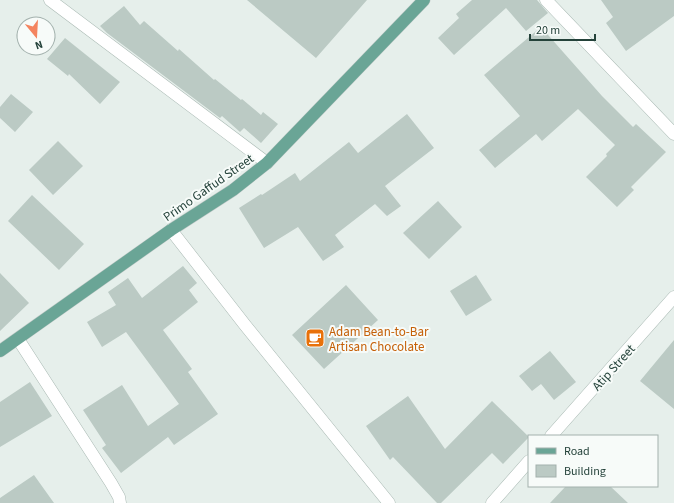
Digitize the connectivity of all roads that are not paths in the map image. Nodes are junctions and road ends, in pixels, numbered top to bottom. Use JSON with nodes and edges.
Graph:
{"nodes":[{"id":1,"x":50,"y":0,"type":"edge"},
{"id":2,"x":424,"y":0,"type":"edge"},
{"id":3,"x":546,"y":0,"type":"edge"},
{"id":4,"x":674,"y":134,"type":"edge"},
{"id":5,"x":267,"y":163,"type":"junction"},
{"id":6,"x":171,"y":230,"type":"junction"},
{"id":7,"x":674,"y":297,"type":"edge"},
{"id":8,"x":18,"y":339,"type":"junction"},
{"id":9,"x":0,"y":351,"type":"edge"},
{"id":10,"x":552,"y":435,"type":"edge"},
{"id":11,"x":528,"y":462,"type":"edge"},
{"id":12,"x":120,"y":503,"type":"edge"},
{"id":13,"x":389,"y":503,"type":"edge"},
{"id":14,"x":492,"y":503,"type":"edge"}],
"edges":[{"from":1,"to":5,"type":"street"},
{"from":2,"to":5,"type":"main road","name":"Primo Gaffud Street"},
{"from":3,"to":4,"type":"street"},
{"from":5,"to":6,"type":"main road","name":"Primo Gaffud Street"},
{"from":6,"to":8,"type":"main road","name":"Primo Gaffud Street"},
{"from":6,"to":13,"type":"street"},
{"from":7,"to":10,"type":"street","name":"Atip Street"},
{"from":8,"to":9,"type":"main road","name":"Primo Gaffud Street"},
{"from":8,"to":12,"type":"street"},
{"from":11,"to":14,"type":"street"}]}
